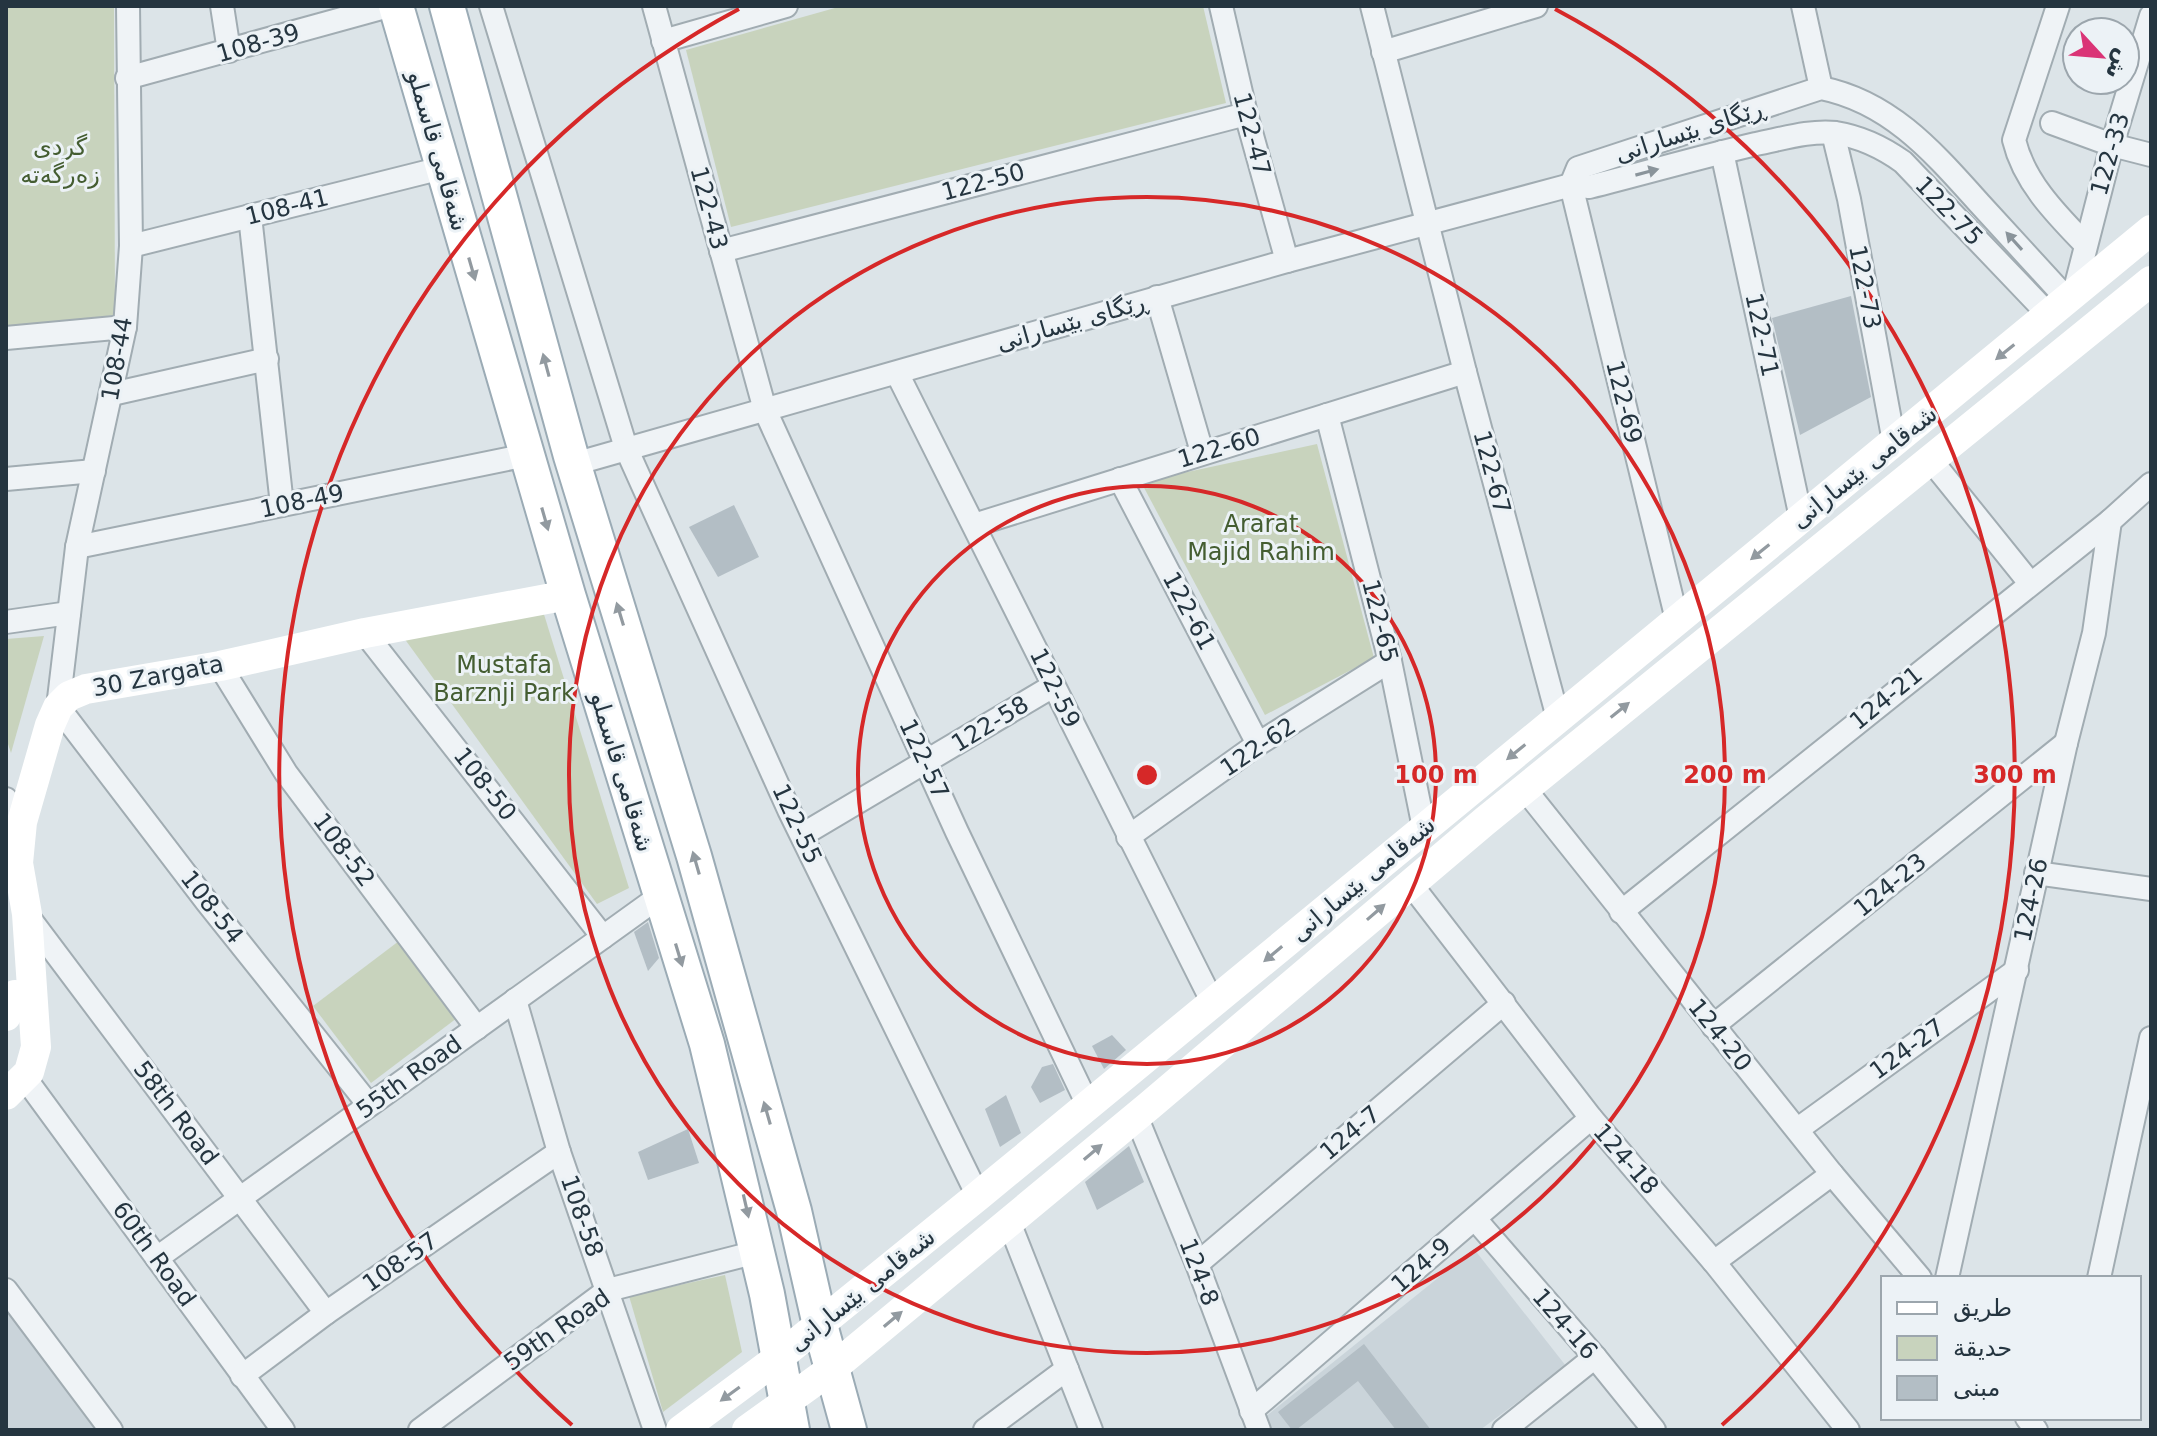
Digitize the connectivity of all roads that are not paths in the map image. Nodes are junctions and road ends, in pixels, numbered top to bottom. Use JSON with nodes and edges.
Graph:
{"nodes":[{"id":1,"x":128,"y":6,"type":"edge"},
{"id":2,"x":222,"y":6,"type":"edge"},
{"id":3,"x":389,"y":6,"type":"edge"},
{"id":4,"x":396,"y":6,"type":"edge"},
{"id":5,"x":447,"y":6,"type":"edge"},
{"id":6,"x":491,"y":6,"type":"edge"},
{"id":7,"x":654,"y":6,"type":"edge"},
{"id":8,"x":786,"y":6,"type":"edge"},
{"id":9,"x":1221,"y":6,"type":"edge"},
{"id":10,"x":1372,"y":6,"type":"edge"},
{"id":11,"x":1803,"y":6,"type":"edge"},
{"id":12,"x":2058,"y":6,"type":"edge"},
{"id":13,"x":1531,"y":7,"type":"edge"},
{"id":14,"x":2151,"y":16,"type":"edge"},
{"id":15,"x":663,"y":41,"type":"junction"},
{"id":16,"x":229,"y":51,"type":"junction"},
{"id":17,"x":1383,"y":52,"type":"junction"},
{"id":18,"x":127,"y":78,"type":"junction"},
{"id":19,"x":1821,"y":88,"type":"junction"},
{"id":20,"x":1246,"y":114,"type":"junction"},
{"id":21,"x":2052,"y":123,"type":"dead end"},
{"id":22,"x":1833,"y":133,"type":"junction"},
{"id":23,"x":2112,"y":145,"type":"junction"},
{"id":24,"x":1722,"y":152,"type":"junction"},
{"id":25,"x":2151,"y":155,"type":"edge"},
{"id":26,"x":442,"y":168,"type":"junction"},
{"id":27,"x":1571,"y":185,"type":"junction"},
{"id":28,"x":250,"y":216,"type":"junction"},
{"id":29,"x":1427,"y":225,"type":"junction"},
{"id":30,"x":2151,"y":230,"type":"edge"},
{"id":31,"x":2085,"y":244,"type":"junction"},
{"id":32,"x":131,"y":246,"type":"junction"},
{"id":33,"x":721,"y":251,"type":"junction"},
{"id":34,"x":1287,"y":261,"type":"junction"},
{"id":35,"x":2151,"y":281,"type":"edge"},
{"id":36,"x":1157,"y":297,"type":"junction"},
{"id":37,"x":2063,"y":302,"type":"junction"},
{"id":38,"x":125,"y":327,"type":"junction"},
{"id":39,"x":6,"y":338,"type":"edge"},
{"id":40,"x":267,"y":359,"type":"junction"},
{"id":41,"x":1465,"y":372,"type":"junction"},
{"id":42,"x":897,"y":373,"type":"junction"},
{"id":43,"x":112,"y":394,"type":"junction"},
{"id":44,"x":765,"y":410,"type":"junction"},
{"id":45,"x":1327,"y":415,"type":"junction"},
{"id":46,"x":1894,"y":442,"type":"junction"},
{"id":47,"x":626,"y":448,"type":"junction"},
{"id":48,"x":1202,"y":452,"type":"junction"},
{"id":49,"x":527,"y":455,"type":"junction"},
{"id":50,"x":1930,"y":459,"type":"junction"},
{"id":51,"x":574,"y":464,"type":"junction"},
{"id":52,"x":94,"y":471,"type":"junction"},
{"id":53,"x":6,"y":479,"type":"edge"},
{"id":54,"x":1120,"y":479,"type":"junction"},
{"id":55,"x":2151,"y":484,"type":"edge"},
{"id":56,"x":282,"y":505,"type":"junction"},
{"id":57,"x":1801,"y":518,"type":"junction"},
{"id":58,"x":2110,"y":521,"type":"junction"},
{"id":59,"x":974,"y":525,"type":"junction"},
{"id":60,"x":77,"y":547,"type":"junction"},
{"id":61,"x":2030,"y":583,"type":"junction"},
{"id":62,"x":568,"y":595,"type":"junction"},
{"id":63,"x":69,"y":613,"type":"junction"},
{"id":64,"x":1677,"y":620,"type":"junction"},
{"id":65,"x":6,"y":622,"type":"edge"},
{"id":66,"x":365,"y":633,"type":"junction"},
{"id":67,"x":1390,"y":661,"type":"junction"},
{"id":68,"x":220,"y":666,"type":"junction"},
{"id":69,"x":1053,"y":686,"type":"junction"},
{"id":70,"x":58,"y":707,"type":"junction"},
{"id":71,"x":1558,"y":718,"type":"junction"},
{"id":72,"x":2066,"y":743,"type":"junction"},
{"id":73,"x":1258,"y":744,"type":"junction"},
{"id":74,"x":925,"y":762,"type":"junction"},
{"id":75,"x":1524,"y":788,"type":"junction"},
{"id":76,"x":1465,"y":795,"type":"junction"},
{"id":77,"x":14,"y":810,"type":"edge"},
{"id":78,"x":1485,"y":821,"type":"junction"},
{"id":79,"x":1424,"y":828,"type":"junction"},
{"id":80,"x":802,"y":835,"type":"junction"},
{"id":81,"x":1128,"y":837,"type":"junction"},
{"id":82,"x":18,"y":863,"type":"junction"},
{"id":83,"x":2036,"y":873,"type":"junction"},
{"id":84,"x":1410,"y":883,"type":"junction"},
{"id":85,"x":2151,"y":889,"type":"edge"},
{"id":86,"x":660,"y":896,"type":"junction"},
{"id":87,"x":1621,"y":912,"type":"junction"},
{"id":88,"x":27,"y":914,"type":"junction"},
{"id":89,"x":603,"y":937,"type":"junction"},
{"id":90,"x":2017,"y":970,"type":"junction"},
{"id":91,"x":515,"y":1000,"type":"junction"},
{"id":92,"x":1213,"y":1003,"type":"junction"},
{"id":93,"x":1504,"y":1003,"type":"junction"},
{"id":94,"x":11,"y":1005,"type":"edge"},
{"id":95,"x":1713,"y":1026,"type":"junction"},
{"id":96,"x":477,"y":1028,"type":"junction"},
{"id":97,"x":2151,"y":1038,"type":"edge"},
{"id":98,"x":10,"y":1074,"type":"edge"},
{"id":99,"x":369,"y":1105,"type":"junction"},
{"id":100,"x":1088,"y":1105,"type":"junction"},
{"id":101,"x":1136,"y":1116,"type":"junction"},
{"id":102,"x":1591,"y":1118,"type":"junction"},
{"id":103,"x":1798,"y":1129,"type":"junction"},
{"id":104,"x":559,"y":1152,"type":"junction"},
{"id":105,"x":1832,"y":1174,"type":"junction"},
{"id":106,"x":978,"y":1196,"type":"junction"},
{"id":107,"x":240,"y":1198,"type":"junction"},
{"id":108,"x":1475,"y":1219,"type":"junction"},
{"id":109,"x":1009,"y":1222,"type":"junction"},
{"id":110,"x":757,"y":1252,"type":"junction"},
{"id":111,"x":157,"y":1258,"type":"junction"},
{"id":112,"x":1714,"y":1262,"type":"junction"},
{"id":113,"x":1197,"y":1264,"type":"junction"},
{"id":114,"x":1918,"y":1276,"type":"edge"},
{"id":115,"x":1947,"y":1276,"type":"edge"},
{"id":116,"x":2099,"y":1276,"type":"edge"},
{"id":117,"x":6,"y":1290,"type":"edge"},
{"id":118,"x":608,"y":1290,"type":"junction"},
{"id":119,"x":326,"y":1313,"type":"junction"},
{"id":120,"x":820,"y":1325,"type":"junction"},
{"id":121,"x":1595,"y":1357,"type":"junction"},
{"id":122,"x":778,"y":1358,"type":"junction"},
{"id":123,"x":833,"y":1368,"type":"junction"},
{"id":124,"x":1067,"y":1369,"type":"junction"},
{"id":125,"x":242,"y":1376,"type":"junction"},
{"id":126,"x":789,"y":1416,"type":"edge"},
{"id":127,"x":1255,"y":1420,"type":"edge"},
{"id":128,"x":111,"y":1430,"type":"edge"},
{"id":129,"x":283,"y":1430,"type":"edge"},
{"id":130,"x":420,"y":1430,"type":"edge"},
{"id":131,"x":655,"y":1430,"type":"edge"},
{"id":132,"x":681,"y":1430,"type":"edge"},
{"id":133,"x":747,"y":1430,"type":"edge"},
{"id":134,"x":849,"y":1430,"type":"edge"},
{"id":135,"x":985,"y":1430,"type":"edge"},
{"id":136,"x":1091,"y":1430,"type":"edge"},
{"id":137,"x":1504,"y":1430,"type":"edge"},
{"id":138,"x":1654,"y":1430,"type":"edge"},
{"id":139,"x":1848,"y":1430,"type":"edge"}],
"edges":[{"from":1,"to":18,"type":"street","name":"108-44"},
{"from":2,"to":16,"type":"street"},
{"from":3,"to":16,"type":"street","name":"108-39"},
{"from":4,"to":26,"type":"main road","name":"شەقامی قاسملو"},
{"from":51,"to":5,"type":"main road","name":"شەقامی قاسملو","one_way":true},
{"from":6,"to":47,"type":"street","name":"122-55"},
{"from":7,"to":15,"type":"street","name":"122-43"},
{"from":8,"to":15,"type":"street"},
{"from":9,"to":20,"type":"street","name":"122-47"},
{"from":10,"to":17,"type":"street","name":"122-67"},
{"from":11,"to":19,"type":"street"},
{"from":12,"to":31,"type":"street"},
{"from":13,"to":17,"type":"street"},
{"from":14,"to":23,"type":"street","name":"122-33"},
{"from":15,"to":33,"type":"street","name":"122-43"},
{"from":16,"to":18,"type":"street","name":"108-39"},
{"from":17,"to":29,"type":"street","name":"122-67"},
{"from":18,"to":32,"type":"street","name":"108-44"},
{"from":19,"to":27,"type":"street","name":"ڕێگای بێسارانی"},
{"from":37,"to":19,"type":"street","one_way":true},
{"from":20,"to":33,"type":"street","name":"122-50"},
{"from":20,"to":34,"type":"street","name":"122-47"},
{"from":21,"to":23,"type":"street"},
{"from":22,"to":24,"type":"street","name":"ڕێگای بێسارانی"},
{"from":22,"to":37,"type":"street","name":"122-75"},
{"from":22,"to":46,"type":"street","name":"122-73"},
{"from":23,"to":25,"type":"street"},
{"from":23,"to":31,"type":"street","name":"122-33"},
{"from":27,"to":24,"type":"street","name":"ڕێگای بێسارانی","one_way":true},
{"from":24,"to":57,"type":"street","name":"122-71"},
{"from":26,"to":28,"type":"street","name":"108-41"},
{"from":26,"to":49,"type":"main road","name":"شەقامی قاسملو","one_way":true},
{"from":27,"to":29,"type":"street","name":"ڕێگای بێسارانی"},
{"from":27,"to":64,"type":"street","name":"122-69"},
{"from":28,"to":32,"type":"street","name":"108-41"},
{"from":28,"to":40,"type":"street"},
{"from":29,"to":34,"type":"street","name":"ڕێگای بێسارانی"},
{"from":29,"to":41,"type":"street","name":"122-67"},
{"from":30,"to":37,"type":"main road","name":"شەقامی بێسارانی"},
{"from":31,"to":37,"type":"street","name":"122-33"},
{"from":32,"to":38,"type":"street","name":"108-44"},
{"from":33,"to":44,"type":"street","name":"122-43"},
{"from":34,"to":36,"type":"street","name":"ڕێگای بێسارانی"},
{"from":35,"to":50,"type":"main road","name":"شەقامی بێسارانی"},
{"from":36,"to":42,"type":"street","name":"ڕێگای بێسارانی"},
{"from":36,"to":48,"type":"street"},
{"from":37,"to":46,"type":"main road","name":"شەقامی بێسارانی","one_way":true},
{"from":38,"to":39,"type":"street"},
{"from":38,"to":43,"type":"street","name":"108-44"},
{"from":40,"to":43,"type":"street"},
{"from":40,"to":56,"type":"street"},
{"from":41,"to":45,"type":"street","name":"122-60"},
{"from":41,"to":71,"type":"street","name":"122-67"},
{"from":42,"to":44,"type":"street","name":"ڕێگای بێسارانی"},
{"from":42,"to":59,"type":"street","name":"122-59"},
{"from":43,"to":52,"type":"street","name":"108-44"},
{"from":44,"to":47,"type":"street","name":"ڕێگای بێسارانی"},
{"from":44,"to":74,"type":"street","name":"122-57"},
{"from":45,"to":48,"type":"street","name":"122-60"},
{"from":45,"to":67,"type":"street","name":"122-65"},
{"from":46,"to":57,"type":"main road","name":"شەقامی بێسارانی"},
{"from":47,"to":51,"type":"street","name":"ڕێگای بێسارانی"},
{"from":47,"to":80,"type":"street","name":"122-55"},
{"from":48,"to":54,"type":"street","name":"122-60"},
{"from":49,"to":56,"type":"street","name":"108-49"},
{"from":49,"to":62,"type":"main road","name":"شەقامی قاسملو","one_way":true},
{"from":50,"to":61,"type":"street"},
{"from":75,"to":50,"type":"main road","name":"شەقامی بێسارانی","one_way":true},
{"from":120,"to":51,"type":"main road","name":"شەقامی قاسملو","one_way":true},
{"from":52,"to":53,"type":"street"},
{"from":52,"to":60,"type":"street","name":"108-44"},
{"from":54,"to":59,"type":"street","name":"122-60"},
{"from":54,"to":73,"type":"street","name":"122-61"},
{"from":55,"to":58,"type":"street","name":"124-21"},
{"from":56,"to":60,"type":"street","name":"108-49"},
{"from":57,"to":64,"type":"main road","name":"شەقامی بێسارانی","one_way":true},
{"from":58,"to":61,"type":"street","name":"124-21"},
{"from":58,"to":72,"type":"street","name":"124-26"},
{"from":59,"to":69,"type":"street","name":"122-59"},
{"from":60,"to":63,"type":"street","name":"108-44"},
{"from":61,"to":87,"type":"street","name":"124-21"},
{"from":62,"to":66,"type":"main road","name":"30 Zargata"},
{"from":62,"to":86,"type":"main road","name":"شەقامی قاسملو"},
{"from":63,"to":65,"type":"street"},
{"from":63,"to":70,"type":"street","name":"108-44"},
{"from":64,"to":71,"type":"main road","name":"شەقامی بێسارانی"},
{"from":66,"to":68,"type":"main road","name":"30 Zargata"},
{"from":66,"to":89,"type":"street","name":"108-50"},
{"from":67,"to":73,"type":"street","name":"122-62"},
{"from":67,"to":79,"type":"street","name":"122-65"},
{"from":68,"to":70,"type":"main road","name":"30 Zargata"},
{"from":68,"to":96,"type":"street","name":"108-52"},
{"from":69,"to":74,"type":"street","name":"122-58"},
{"from":69,"to":81,"type":"street","name":"122-59"},
{"from":70,"to":77,"type":"main road"},
{"from":70,"to":99,"type":"street","name":"108-54"},
{"from":71,"to":76,"type":"main road","name":"شەقامی بێسارانی","one_way":true},
{"from":72,"to":83,"type":"street","name":"124-26"},
{"from":72,"to":95,"type":"street","name":"124-23"},
{"from":73,"to":81,"type":"street","name":"122-62"},
{"from":74,"to":80,"type":"street","name":"122-58"},
{"from":74,"to":100,"type":"street","name":"122-57"},
{"from":75,"to":78,"type":"main road","name":"شەقامی بێسارانی"},
{"from":75,"to":87,"type":"street","name":"124-20"},
{"from":76,"to":78,"type":"main road"},
{"from":76,"to":79,"type":"main road","name":"شەقامی بێسارانی"},
{"from":77,"to":82,"type":"main road"},
{"from":78,"to":84,"type":"main road","name":"شەقامی بێسارانی"},
{"from":79,"to":92,"type":"main road","name":"شەقامی بێسارانی","one_way":true},
{"from":80,"to":106,"type":"street","name":"122-55"},
{"from":81,"to":92,"type":"street","name":"122-59"},
{"from":82,"to":88,"type":"main road"},
{"from":82,"to":94,"type":"main road"},
{"from":83,"to":85,"type":"street"},
{"from":83,"to":90,"type":"street","name":"124-26"},
{"from":84,"to":93,"type":"street","name":"124-18"},
{"from":101,"to":84,"type":"main road","name":"شەقامی بێسارانی","one_way":true},
{"from":86,"to":89,"type":"street","name":"55th Road"},
{"from":86,"to":110,"type":"main road","name":"شەقامی قاسملو","one_way":true},
{"from":87,"to":95,"type":"street","name":"124-20"},
{"from":88,"to":98,"type":"main road"},
{"from":88,"to":107,"type":"street","name":"58th Road"},
{"from":89,"to":91,"type":"street","name":"55th Road"},
{"from":90,"to":103,"type":"street","name":"124-27"},
{"from":90,"to":115,"type":"street","name":"124-26"},
{"from":91,"to":96,"type":"street","name":"55th Road"},
{"from":91,"to":104,"type":"street","name":"108-58"},
{"from":92,"to":100,"type":"main road","name":"شەقامی بێسارانی"},
{"from":93,"to":102,"type":"street","name":"124-18"},
{"from":93,"to":113,"type":"street","name":"124-7"},
{"from":94,"to":98,"type":"main road"},
{"from":95,"to":103,"type":"street","name":"124-20"},
{"from":96,"to":99,"type":"street","name":"55th Road"},
{"from":97,"to":116,"type":"street"},
{"from":98,"to":111,"type":"street","name":"60th Road"},
{"from":99,"to":107,"type":"street","name":"55th Road"},
{"from":100,"to":106,"type":"main road","name":"شەقامی بێسارانی"},
{"from":109,"to":101,"type":"main road","name":"شەقامی بێسارانی","one_way":true},
{"from":101,"to":113,"type":"street","name":"124-8"},
{"from":102,"to":108,"type":"street","name":"124-9"},
{"from":102,"to":112,"type":"street","name":"124-18"},
{"from":103,"to":105,"type":"street","name":"124-20"},
{"from":104,"to":118,"type":"street","name":"108-58"},
{"from":104,"to":119,"type":"street","name":"108-57"},
{"from":105,"to":112,"type":"street"},
{"from":105,"to":114,"type":"street","name":"124-20"},
{"from":106,"to":120,"type":"main road","name":"شەقامی بێسارانی"},
{"from":107,"to":111,"type":"street","name":"55th Road"},
{"from":107,"to":119,"type":"street","name":"58th Road"},
{"from":108,"to":121,"type":"street","name":"124-16"},
{"from":108,"to":127,"type":"street","name":"124-9"},
{"from":123,"to":109,"type":"main road","name":"شەقامی بێسارانی","one_way":true},
{"from":109,"to":124,"type":"street"},
{"from":110,"to":118,"type":"street","name":"59th Road"},
{"from":110,"to":122,"type":"main road","name":"شەقامی قاسملو"},
{"from":111,"to":125,"type":"street","name":"60th Road"},
{"from":112,"to":139,"type":"street","name":"124-18"},
{"from":113,"to":127,"type":"street","name":"124-8"},
{"from":117,"to":128,"type":"street"},
{"from":118,"to":130,"type":"street","name":"59th Road"},
{"from":118,"to":131,"type":"street","name":"108-58"},
{"from":119,"to":125,"type":"street","name":"108-57"},
{"from":120,"to":122,"type":"main road","name":"شەقامی بێسارانی"},
{"from":120,"to":123,"type":"main road","name":"شەقامی قاسملو"},
{"from":121,"to":137,"type":"street"},
{"from":121,"to":138,"type":"street","name":"124-16"},
{"from":122,"to":126,"type":"main road","name":"شەقامی قاسملو"},
{"from":122,"to":132,"type":"main road","name":"شەقامی بێسارانی","one_way":true},
{"from":123,"to":126,"type":"main road","name":"شەقامی بێسارانی"},
{"from":123,"to":134,"type":"main road","name":"شەقامی قاسملو"},
{"from":124,"to":135,"type":"street"},
{"from":124,"to":136,"type":"street"},
{"from":125,"to":129,"type":"street","name":"60th Road"},
{"from":126,"to":133,"type":"main road","name":"شەقامی بێسارانی"}]}
